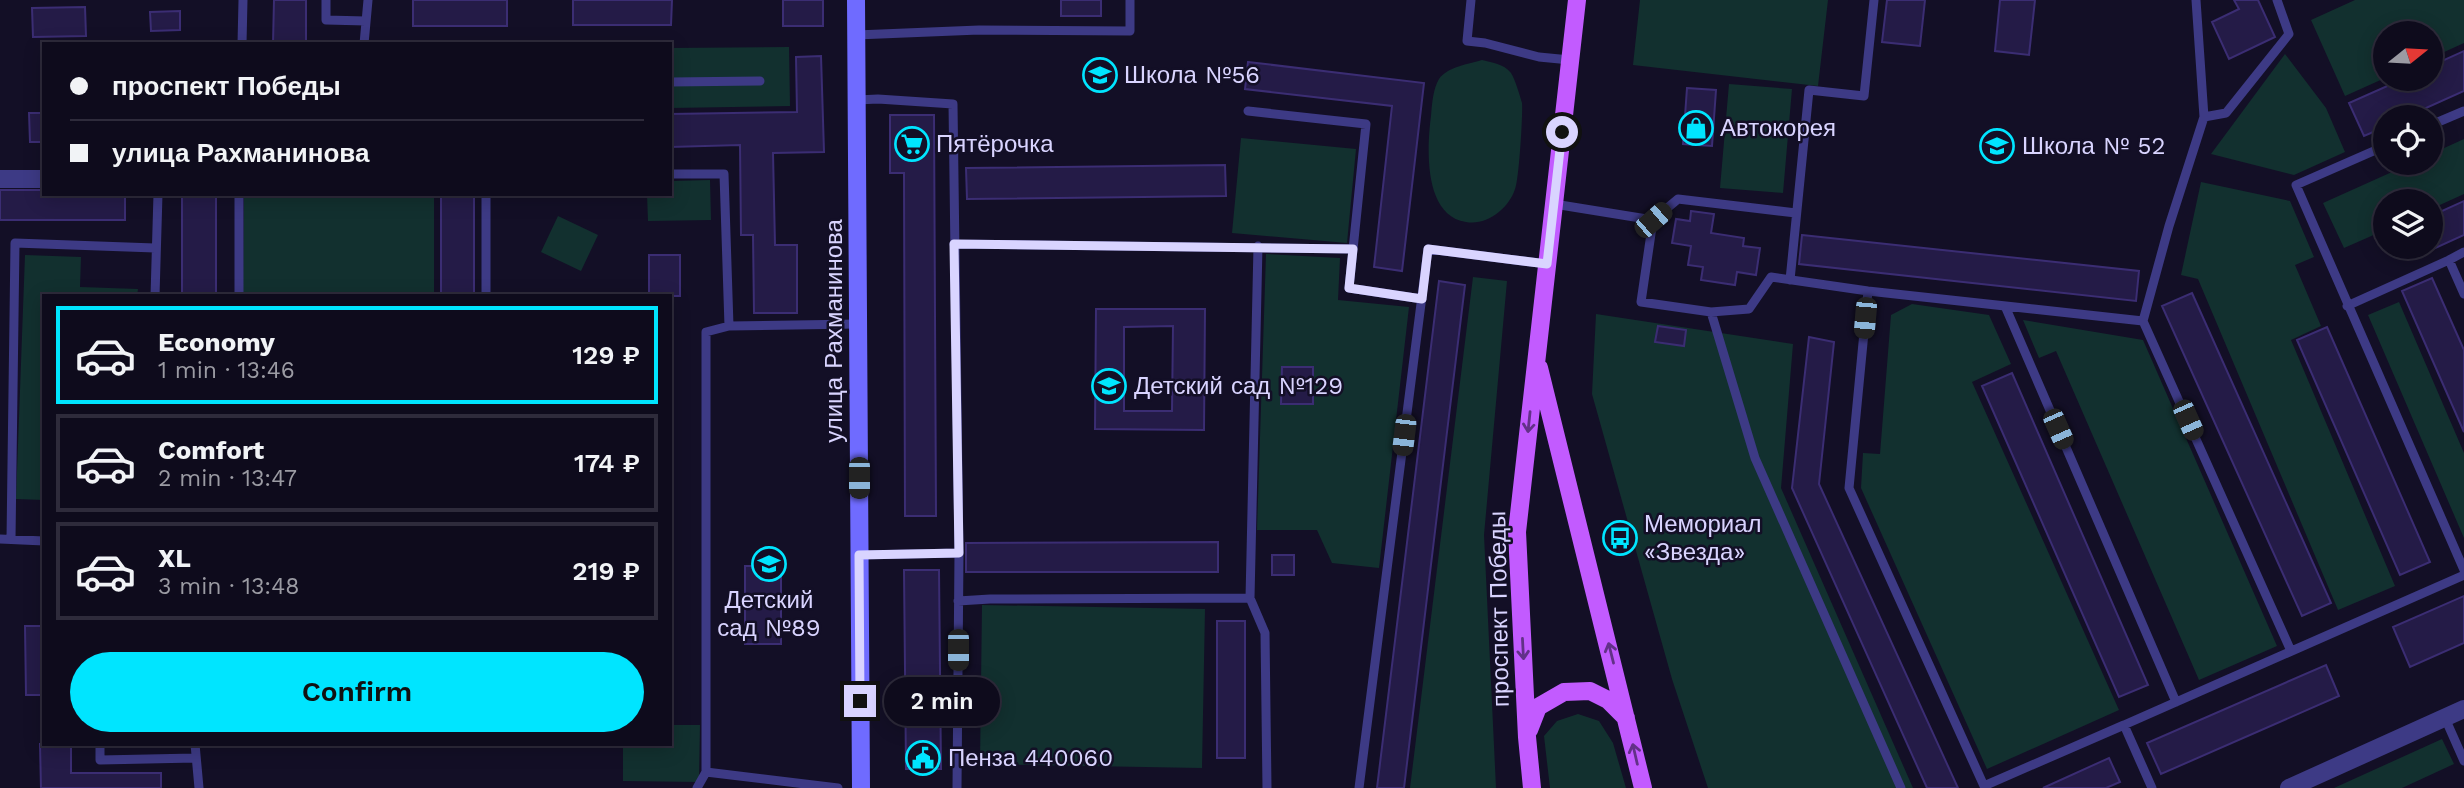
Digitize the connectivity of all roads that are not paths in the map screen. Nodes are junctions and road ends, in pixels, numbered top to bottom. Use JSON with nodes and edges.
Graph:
{"nodes":[{"id":1,"x":243,"y":0,"type":"edge"},
{"id":2,"x":326,"y":0,"type":"edge"},
{"id":3,"x":368,"y":0,"type":"edge"},
{"id":4,"x":856,"y":0,"type":"edge"},
{"id":5,"x":1130,"y":0,"type":"edge"},
{"id":6,"x":1471,"y":0,"type":"edge"},
{"id":7,"x":1577,"y":0,"type":"edge"},
{"id":8,"x":1874,"y":0,"type":"edge"},
{"id":9,"x":2196,"y":0,"type":"edge"},
{"id":10,"x":2277,"y":0,"type":"edge"},
{"id":11,"x":366,"y":21,"type":"junction"},
{"id":12,"x":856,"y":36,"type":"junction"},
{"id":13,"x":242,"y":42,"type":"edge"},
{"id":14,"x":364,"y":42,"type":"edge"},
{"id":15,"x":1570,"y":60,"type":"junction"},
{"id":16,"x":760,"y":80,"type":"dead end"},
{"id":17,"x":672,"y":82,"type":"edge"},
{"id":18,"x":857,"y":100,"type":"junction"},
{"id":19,"x":2464,"y":110,"type":"edge"},
{"id":20,"x":1248,"y":111,"type":"dead end"},
{"id":21,"x":2204,"y":117,"type":"junction"},
{"id":22,"x":2443,"y":120,"type":"edge"},
{"id":23,"x":2373,"y":151,"type":"edge"},
{"id":24,"x":672,"y":174,"type":"edge"},
{"id":25,"x":0,"y":178,"type":"edge"},
{"id":26,"x":42,"y":179,"type":"edge"},
{"id":27,"x":158,"y":196,"type":"edge"},
{"id":28,"x":239,"y":196,"type":"edge"},
{"id":29,"x":486,"y":196,"type":"edge"},
{"id":30,"x":1554,"y":204,"type":"junction"},
{"id":31,"x":1796,"y":213,"type":"junction"},
{"id":32,"x":1653,"y":220,"type":"junction"},
{"id":33,"x":954,"y":244,"type":"junction"},
{"id":34,"x":1258,"y":246,"type":"junction"},
{"id":35,"x":155,"y":248,"type":"junction"},
{"id":36,"x":1353,"y":249,"type":"junction"},
{"id":37,"x":2464,"y":253,"type":"edge"},
{"id":38,"x":2449,"y":260,"type":"junction"},
{"id":39,"x":1547,"y":264,"type":"junction"},
{"id":40,"x":1790,"y":280,"type":"junction"},
{"id":41,"x":1868,"y":290,"type":"junction"},
{"id":42,"x":155,"y":294,"type":"edge"},
{"id":43,"x":239,"y":294,"type":"edge"},
{"id":44,"x":486,"y":294,"type":"edge"},
{"id":45,"x":2464,"y":294,"type":"edge"},
{"id":46,"x":1422,"y":299,"type":"junction"},
{"id":47,"x":2005,"y":306,"type":"junction"},
{"id":48,"x":2347,"y":306,"type":"junction"},
{"id":49,"x":1711,"y":312,"type":"junction"},
{"id":50,"x":2143,"y":321,"type":"junction"},
{"id":51,"x":858,"y":324,"type":"junction"},
{"id":52,"x":729,"y":326,"type":"junction"},
{"id":53,"x":1536,"y":355,"type":"junction"},
{"id":54,"x":0,"y":539,"type":"edge"},
{"id":55,"x":11,"y":539,"type":"junction"},
{"id":56,"x":42,"y":541,"type":"edge"},
{"id":57,"x":959,"y":553,"type":"junction"},
{"id":58,"x":859,"y":555,"type":"junction"},
{"id":59,"x":2464,"y":573,"type":"edge"},
{"id":60,"x":1250,"y":598,"type":"junction"},
{"id":61,"x":958,"y":601,"type":"junction"},
{"id":62,"x":2291,"y":652,"type":"junction"},
{"id":63,"x":2176,"y":702,"type":"junction"},
{"id":64,"x":2464,"y":709,"type":"edge"},
{"id":65,"x":2445,"y":718,"type":"junction"},
{"id":66,"x":1628,"y":719,"type":"junction"},
{"id":67,"x":2124,"y":725,"type":"junction"},
{"id":68,"x":1527,"y":737,"type":"junction"},
{"id":69,"x":100,"y":746,"type":"edge"},
{"id":70,"x":195,"y":746,"type":"edge"},
{"id":71,"x":195,"y":758,"type":"junction"},
{"id":72,"x":2464,"y":761,"type":"edge"},
{"id":73,"x":706,"y":772,"type":"junction"},
{"id":74,"x":200,"y":788,"type":"edge"},
{"id":75,"x":697,"y":788,"type":"edge"},
{"id":76,"x":838,"y":788,"type":"edge"},
{"id":77,"x":861,"y":788,"type":"edge"},
{"id":78,"x":957,"y":788,"type":"edge"},
{"id":79,"x":1267,"y":788,"type":"edge"},
{"id":80,"x":1359,"y":788,"type":"edge"},
{"id":81,"x":1532,"y":788,"type":"edge"},
{"id":82,"x":1643,"y":788,"type":"edge"},
{"id":83,"x":1901,"y":788,"type":"edge"},
{"id":84,"x":2152,"y":788,"type":"edge"},
{"id":85,"x":2289,"y":788,"type":"edge"}],
"edges":[{"from":1,"to":13,"type":"lane"},
{"from":2,"to":11,"type":"lane"},
{"from":3,"to":11,"type":"lane"},
{"from":4,"to":12,"type":"main road","name":"улица Рахманинова"},
{"from":5,"to":12,"type":"lane"},
{"from":6,"to":15,"type":"lane"},
{"from":7,"to":15,"type":"main road","name":"проспект Победы"},
{"from":8,"to":31,"type":"lane"},
{"from":9,"to":21,"type":"lane"},
{"from":10,"to":21,"type":"lane"},
{"from":11,"to":14,"type":"lane"},
{"from":12,"to":18,"type":"main road","name":"улица Рахманинова"},
{"from":15,"to":30,"type":"main road","name":"проспект Победы"},
{"from":16,"to":17,"type":"lane"},
{"from":18,"to":33,"type":"lane"},
{"from":18,"to":51,"type":"main road","name":"улица Рахманинова"},
{"from":19,"to":22,"type":"lane"},
{"from":20,"to":36,"type":"lane"},
{"from":21,"to":50,"type":"lane"},
{"from":23,"to":48,"type":"lane"},
{"from":24,"to":52,"type":"lane"},
{"from":25,"to":26,"type":"street"},
{"from":27,"to":35,"type":"lane"},
{"from":28,"to":43,"type":"lane"},
{"from":29,"to":44,"type":"lane"},
{"from":30,"to":32,"type":"lane"},
{"from":30,"to":39,"type":"main road","name":"проспект Победы"},
{"from":31,"to":32,"type":"lane"},
{"from":31,"to":40,"type":"lane"},
{"from":32,"to":49,"type":"lane"},
{"from":33,"to":34,"type":"lane"},
{"from":33,"to":57,"type":"lane"},
{"from":34,"to":36,"type":"lane"},
{"from":34,"to":60,"type":"lane"},
{"from":35,"to":42,"type":"lane"},
{"from":35,"to":55,"type":"lane"},
{"from":36,"to":46,"type":"lane"},
{"from":37,"to":38,"type":"lane"},
{"from":38,"to":45,"type":"lane"},
{"from":38,"to":48,"type":"lane"},
{"from":39,"to":46,"type":"lane"},
{"from":39,"to":53,"type":"main road","name":"проспект Победы"},
{"from":40,"to":41,"type":"lane"},
{"from":40,"to":49,"type":"lane"},
{"from":41,"to":47,"type":"lane"},
{"from":41,"to":67,"type":"lane"},
{"from":46,"to":80,"type":"lane"},
{"from":47,"to":50,"type":"lane"},
{"from":47,"to":63,"type":"lane"},
{"from":48,"to":59,"type":"lane"},
{"from":49,"to":83,"type":"lane"},
{"from":50,"to":62,"type":"lane"},
{"from":51,"to":52,"type":"lane"},
{"from":51,"to":58,"type":"main road","name":"улица Рахманинова"},
{"from":52,"to":73,"type":"lane"},
{"from":66,"to":53,"type":"main road","name":"проспект Победы","one_way":true},
{"from":53,"to":68,"type":"main road","name":"проспект Победы","one_way":true},
{"from":54,"to":55,"type":"lane"},
{"from":55,"to":56,"type":"lane"},
{"from":57,"to":58,"type":"lane"},
{"from":57,"to":61,"type":"lane"},
{"from":58,"to":77,"type":"main road","name":"улица Рахманинова"},
{"from":59,"to":62,"type":"lane"},
{"from":60,"to":61,"type":"lane"},
{"from":60,"to":79,"type":"lane"},
{"from":61,"to":78,"type":"lane"},
{"from":62,"to":63,"type":"lane"},
{"from":63,"to":67,"type":"lane"},
{"from":64,"to":65,"type":"street"},
{"from":65,"to":72,"type":"lane"},
{"from":65,"to":85,"type":"street"},
{"from":66,"to":68,"type":"main road"},
{"from":82,"to":66,"type":"main road","name":"проспект Победы","one_way":true},
{"from":67,"to":84,"type":"lane"},
{"from":68,"to":81,"type":"main road","name":"проспект Победы"},
{"from":69,"to":71,"type":"lane"},
{"from":70,"to":71,"type":"lane"},
{"from":71,"to":74,"type":"lane"},
{"from":73,"to":75,"type":"lane"},
{"from":73,"to":76,"type":"lane"}]}
